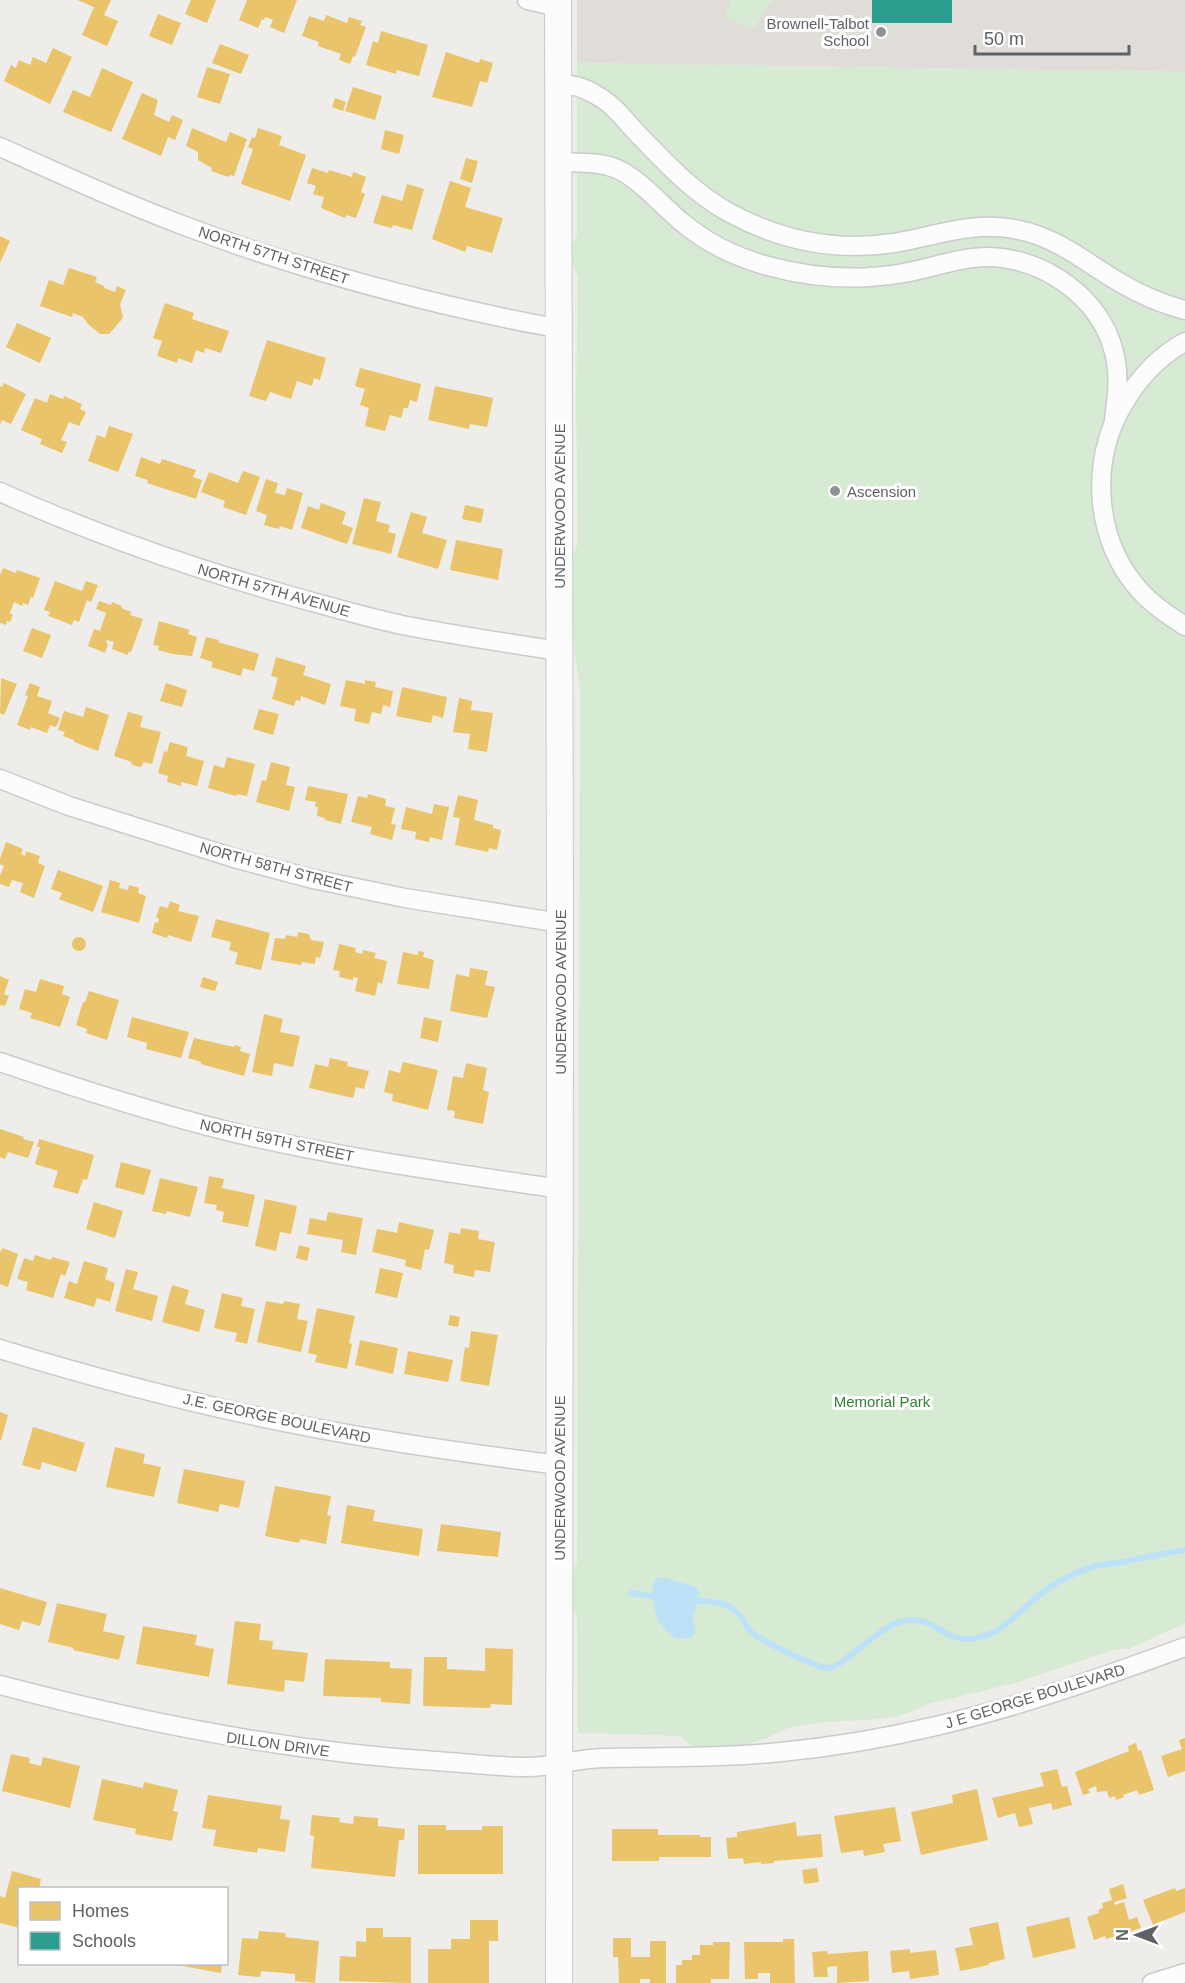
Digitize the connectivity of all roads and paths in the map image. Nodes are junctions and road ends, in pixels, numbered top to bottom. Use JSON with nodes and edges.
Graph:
{"nodes":[{"id":1,"x":527,"y":0,"type":"edge"},
{"id":2,"x":558,"y":3,"type":"edge"},
{"id":3,"x":558,"y":83,"type":"junction"},
{"id":4,"x":0,"y":147,"type":"edge"},
{"id":5,"x":558,"y":162,"type":"junction"},
{"id":6,"x":1185,"y":310,"type":"edge"},
{"id":7,"x":558,"y":328,"type":"junction"},
{"id":8,"x":1185,"y":342,"type":"edge"},
{"id":9,"x":1114,"y":420,"type":"junction"},
{"id":10,"x":0,"y":492,"type":"edge"},
{"id":11,"x":1185,"y":626,"type":"edge"},
{"id":12,"x":559,"y":651,"type":"junction"},
{"id":13,"x":0,"y":779,"type":"edge"},
{"id":14,"x":560,"y":923,"type":"junction"},
{"id":15,"x":0,"y":1062,"type":"edge"},
{"id":16,"x":560,"y":1189,"type":"junction"},
{"id":17,"x":0,"y":1349,"type":"edge"},
{"id":18,"x":559,"y":1465,"type":"junction"},
{"id":19,"x":1185,"y":1647,"type":"edge"},
{"id":20,"x":0,"y":1685,"type":"edge"},
{"id":21,"x":560,"y":1763,"type":"junction"},
{"id":22,"x":1185,"y":1973,"type":"edge"},
{"id":23,"x":559,"y":1983,"type":"edge"},
{"id":24,"x":1152,"y":1983,"type":"edge"}],
"edges":[{"from":1,"to":2,"type":"street"},
{"from":2,"to":3,"type":"main road","name":"UNDERWOOD AVENUE"},
{"from":3,"to":5,"type":"main road","name":"UNDERWOOD AVENUE"},
{"from":3,"to":6,"type":"street"},
{"from":4,"to":7,"type":"street","name":"NORTH 57TH STREET"},
{"from":5,"to":7,"type":"main road","name":"UNDERWOOD AVENUE"},
{"from":5,"to":9,"type":"street"},
{"from":7,"to":12,"type":"main road","name":"UNDERWOOD AVENUE"},
{"from":8,"to":9,"type":"street"},
{"from":9,"to":11,"type":"street"},
{"from":10,"to":12,"type":"street","name":"NORTH 57TH AVENUE"},
{"from":12,"to":14,"type":"main road","name":"UNDERWOOD AVENUE"},
{"from":13,"to":14,"type":"street","name":"NORTH 58TH STREET"},
{"from":14,"to":16,"type":"main road","name":"UNDERWOOD AVENUE"},
{"from":15,"to":16,"type":"street","name":"NORTH 59TH STREET"},
{"from":16,"to":18,"type":"main road","name":"UNDERWOOD AVENUE"},
{"from":17,"to":18,"type":"street","name":"J.E. GEORGE BOULEVARD"},
{"from":18,"to":21,"type":"main road","name":"UNDERWOOD AVENUE"},
{"from":19,"to":21,"type":"street","name":"J E GEORGE BOULEVARD"},
{"from":20,"to":21,"type":"street","name":"DILLON DRIVE"},
{"from":21,"to":23,"type":"main road","name":"UNDERWOOD AVENUE"},
{"from":22,"to":24,"type":"street"}]}
